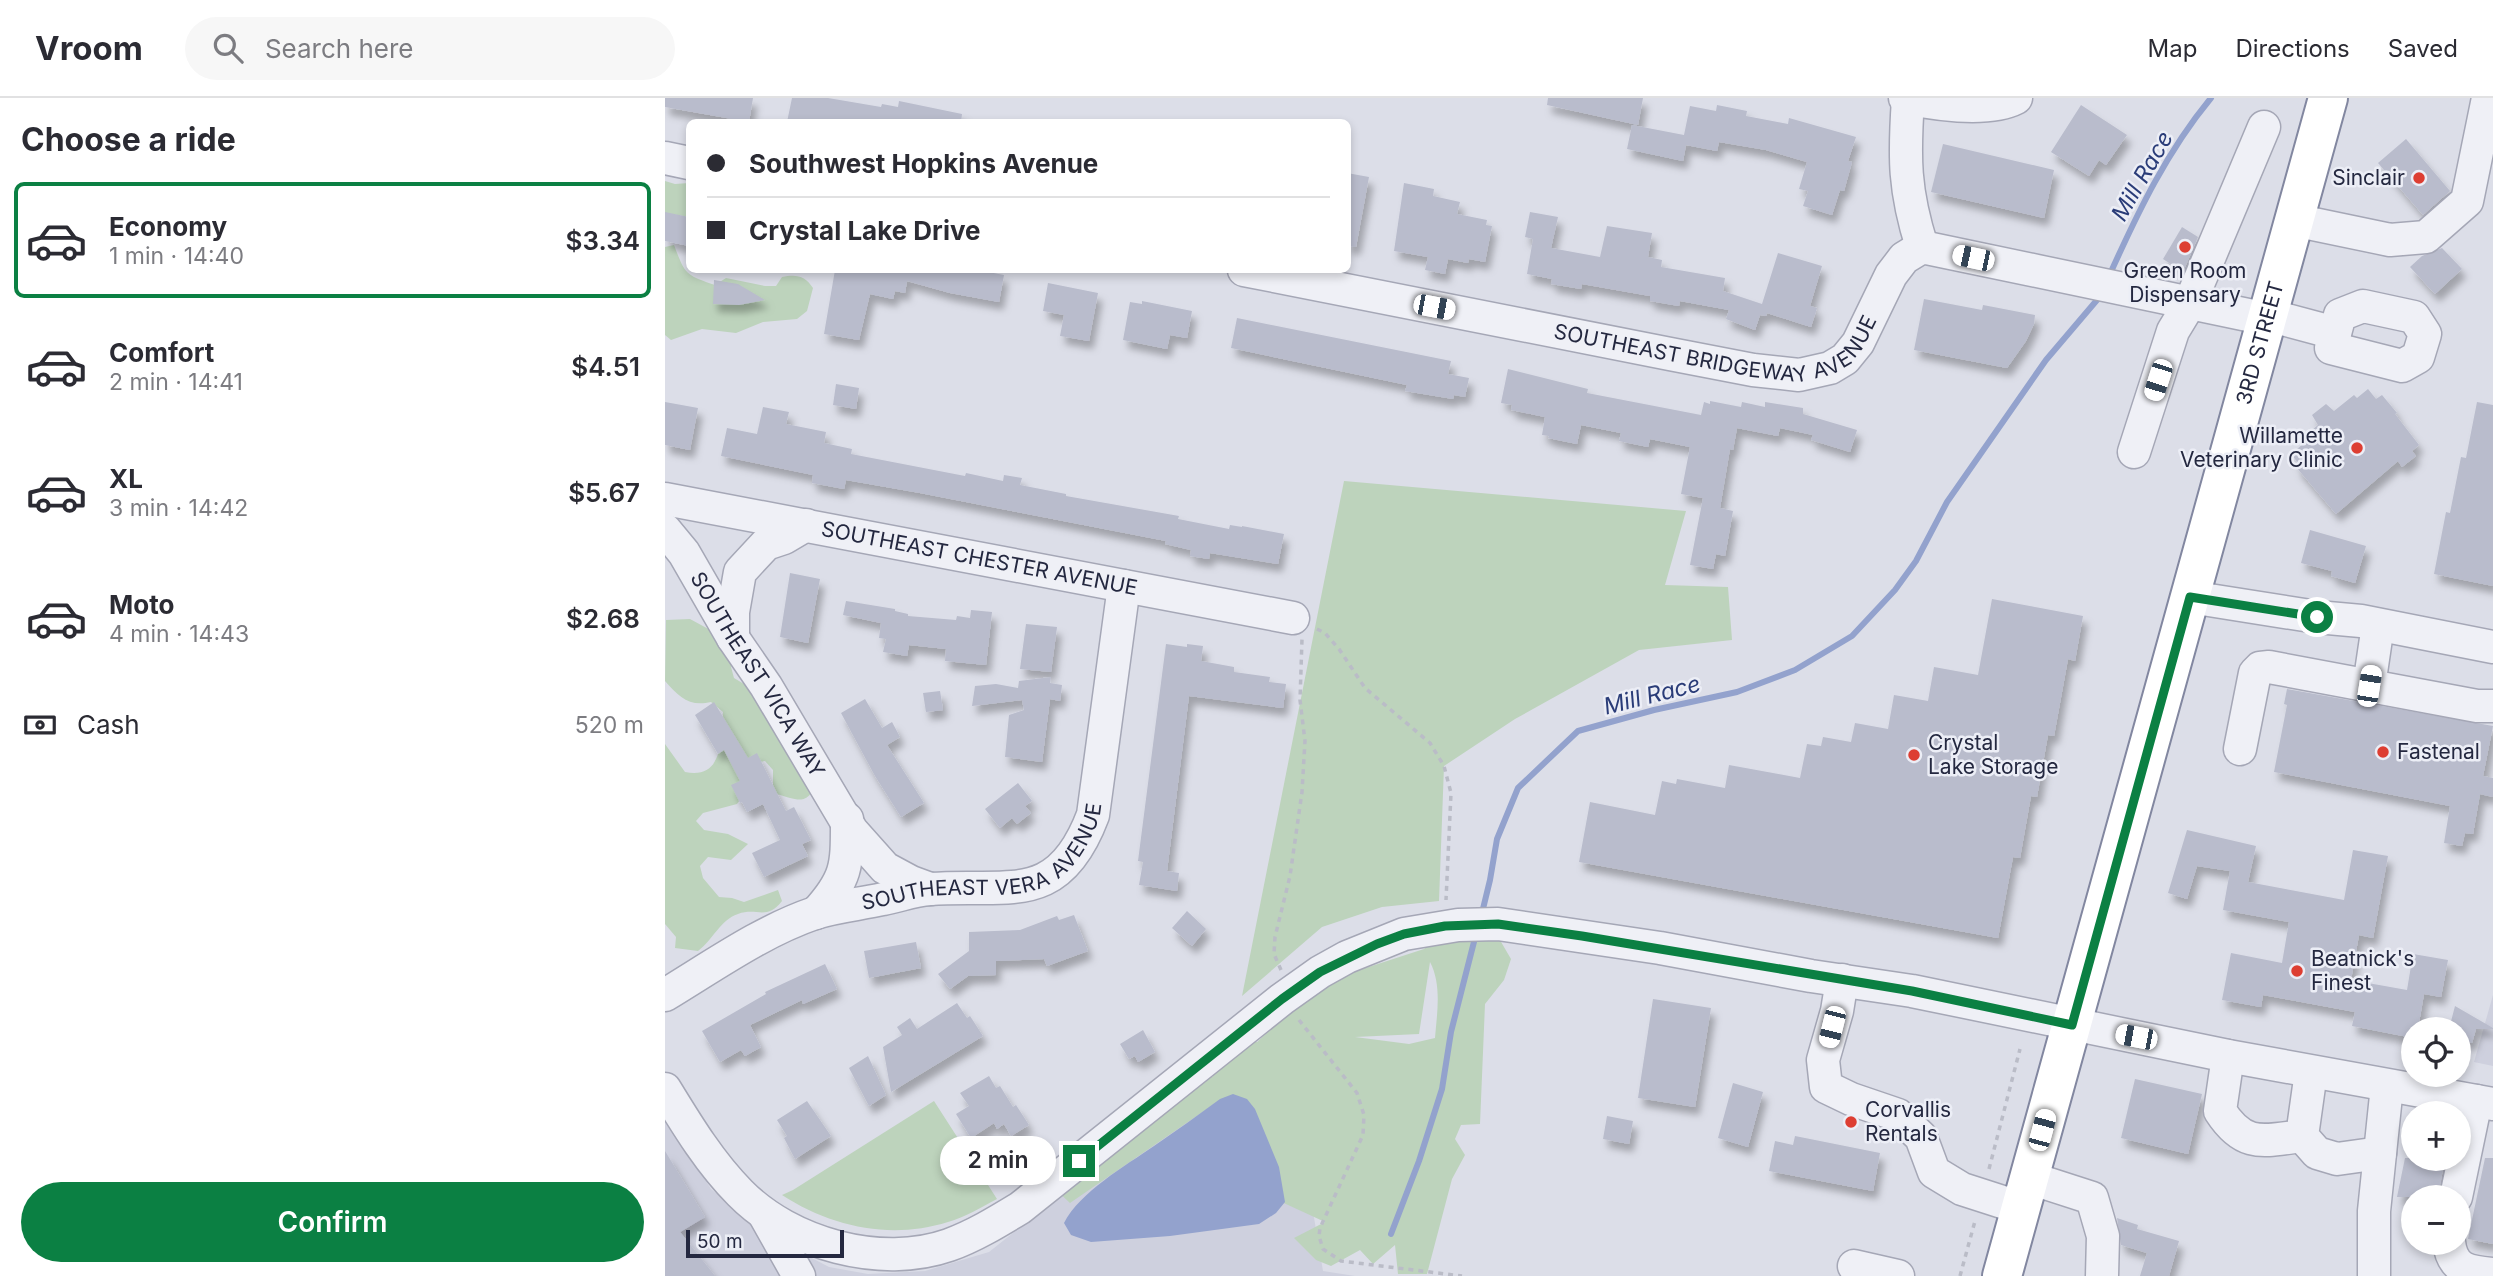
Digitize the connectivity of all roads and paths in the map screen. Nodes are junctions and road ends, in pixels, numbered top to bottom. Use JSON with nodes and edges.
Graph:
{"nodes":[{"id":1,"x":1907,"y":98,"type":"edge"},
{"id":2,"x":2016,"y":98,"type":"edge"},
{"id":3,"x":2328,"y":98,"type":"edge"},
{"id":4,"x":2489,"y":98,"type":"edge"},
{"id":5,"x":2264,"y":127,"type":"dead end"},
{"id":6,"x":665,"y":158,"type":"edge"},
{"id":7,"x":686,"y":162,"type":"edge"},
{"id":8,"x":2294,"y":220,"type":"junction"},
{"id":9,"x":1922,"y":247,"type":"junction"},
{"id":10,"x":1259,"y":273,"type":"edge"},
{"id":11,"x":2190,"y":303,"type":"junction"},
{"id":12,"x":2267,"y":317,"type":"junction"},
{"id":13,"x":2335,"y":332,"type":"dead end"},
{"id":14,"x":2134,"y":452,"type":"dead end"},
{"id":15,"x":665,"y":499,"type":"edge"},
{"id":16,"x":806,"y":526,"type":"junction"},
{"id":17,"x":665,"y":530,"type":"edge"},
{"id":18,"x":1124,"y":586,"type":"junction"},
{"id":19,"x":2190,"y":597,"type":"junction"},
{"id":20,"x":1293,"y":618,"type":"junction"},
{"id":21,"x":2378,"y":625,"type":"junction"},
{"id":22,"x":733,"y":638,"type":"junction"},
{"id":23,"x":2493,"y":647,"type":"edge"},
{"id":24,"x":2369,"y":686,"type":"junction"},
{"id":25,"x":2493,"y":706,"type":"edge"},
{"id":26,"x":2240,"y":749,"type":"dead end"},
{"id":27,"x":846,"y":819,"type":"junction"},
{"id":28,"x":930,"y":889,"type":"junction"},
{"id":29,"x":816,"y":913,"type":"junction"},
{"id":30,"x":1451,"y":926,"type":"junction"},
{"id":31,"x":1842,"y":980,"type":"junction"},
{"id":32,"x":1288,"y":994,"type":"junction"},
{"id":33,"x":665,"y":995,"type":"edge"},
{"id":34,"x":2072,"y":1025,"type":"junction"},
{"id":35,"x":2020,"y":1049,"type":"dead end"},
{"id":36,"x":2228,"y":1056,"type":"junction"},
{"id":37,"x":2311,"y":1072,"type":"junction"},
{"id":38,"x":2387,"y":1086,"type":"junction"},
{"id":39,"x":665,"y":1089,"type":"edge"},
{"id":40,"x":2484,"y":1103,"type":"edge"},
{"id":41,"x":2302,"y":1136,"type":"junction"},
{"id":42,"x":2380,"y":1153,"type":"junction"},
{"id":43,"x":2460,"y":1185,"type":"edge"},
{"id":44,"x":2025,"y":1193,"type":"junction"},
{"id":45,"x":1982,"y":1196,"type":"junction"},
{"id":46,"x":763,"y":1213,"type":"junction"},
{"id":47,"x":2451,"y":1261,"type":"edge"},
{"id":48,"x":1854,"y":1266,"type":"dead end"},
{"id":49,"x":2493,"y":1274,"type":"edge"},
{"id":50,"x":799,"y":1276,"type":"edge"},
{"id":51,"x":1462,"y":1276,"type":"edge"},
{"id":52,"x":1898,"y":1276,"type":"edge"},
{"id":53,"x":1959,"y":1276,"type":"edge"},
{"id":54,"x":2002,"y":1276,"type":"edge"},
{"id":55,"x":2102,"y":1276,"type":"edge"},
{"id":56,"x":2374,"y":1276,"type":"edge"}],
"edges":[{"from":1,"to":2,"type":"street"},
{"from":1,"to":9,"type":"street"},
{"from":3,"to":8,"type":"highway","name":"3RD STREET"},
{"from":4,"to":8,"type":"street"},
{"from":5,"to":11,"type":"street"},
{"from":6,"to":7,"type":"street"},
{"from":8,"to":12,"type":"highway","name":"3RD STREET"},
{"from":9,"to":10,"type":"street","name":"SOUTHEAST BRIDGEWAY AVENUE"},
{"from":9,"to":11,"type":"street"},
{"from":11,"to":12,"type":"street"},
{"from":11,"to":14,"type":"street"},
{"from":12,"to":13,"type":"street"},
{"from":12,"to":19,"type":"highway","name":"3RD STREET"},
{"from":15,"to":16,"type":"street","name":"SOUTHEAST CHESTER AVENUE"},
{"from":16,"to":18,"type":"street","name":"SOUTHEAST CHESTER AVENUE"},
{"from":16,"to":22,"type":"street"},
{"from":17,"to":22,"type":"street","name":"SOUTHEAST VICA WAY"},
{"from":18,"to":20,"type":"street","name":"SOUTHEAST CHESTER AVENUE"},
{"from":18,"to":28,"type":"street","name":"SOUTHEAST VERA AVENUE"},
{"from":19,"to":21,"type":"street"},
{"from":19,"to":34,"type":"highway","name":"3RD STREET"},
{"from":20,"to":30,"type":"path"},
{"from":20,"to":32,"type":"path"},
{"from":21,"to":23,"type":"street"},
{"from":21,"to":24,"type":"street"},
{"from":22,"to":27,"type":"street","name":"SOUTHEAST VICA WAY"},
{"from":24,"to":25,"type":"street"},
{"from":24,"to":26,"type":"street"},
{"from":27,"to":28,"type":"street","name":"SOUTHEAST VICA WAY"},
{"from":27,"to":29,"type":"street","name":"SOUTHEAST VICA WAY"},
{"from":28,"to":29,"type":"street","name":"SOUTHEAST VERA AVENUE"},
{"from":29,"to":33,"type":"street","name":"SOUTHEAST VERA AVENUE"},
{"from":30,"to":31,"type":"street"},
{"from":30,"to":32,"type":"street"},
{"from":31,"to":34,"type":"street"},
{"from":31,"to":45,"type":"street"},
{"from":32,"to":46,"type":"street"},
{"from":32,"to":51,"type":"path"},
{"from":34,"to":36,"type":"street"},
{"from":34,"to":44,"type":"highway","name":"3RD STREET"},
{"from":35,"to":45,"type":"path"},
{"from":36,"to":37,"type":"street"},
{"from":36,"to":41,"type":"street"},
{"from":37,"to":38,"type":"street"},
{"from":37,"to":41,"type":"street"},
{"from":38,"to":40,"type":"street"},
{"from":38,"to":42,"type":"street"},
{"from":39,"to":46,"type":"street"},
{"from":40,"to":43,"type":"street"},
{"from":41,"to":42,"type":"street"},
{"from":42,"to":56,"type":"street"},
{"from":44,"to":45,"type":"street"},
{"from":44,"to":54,"type":"highway","name":"3RD STREET"},
{"from":44,"to":55,"type":"street"},
{"from":45,"to":53,"type":"path"},
{"from":46,"to":50,"type":"street"},
{"from":47,"to":49,"type":"street"},
{"from":48,"to":52,"type":"street"}]}
